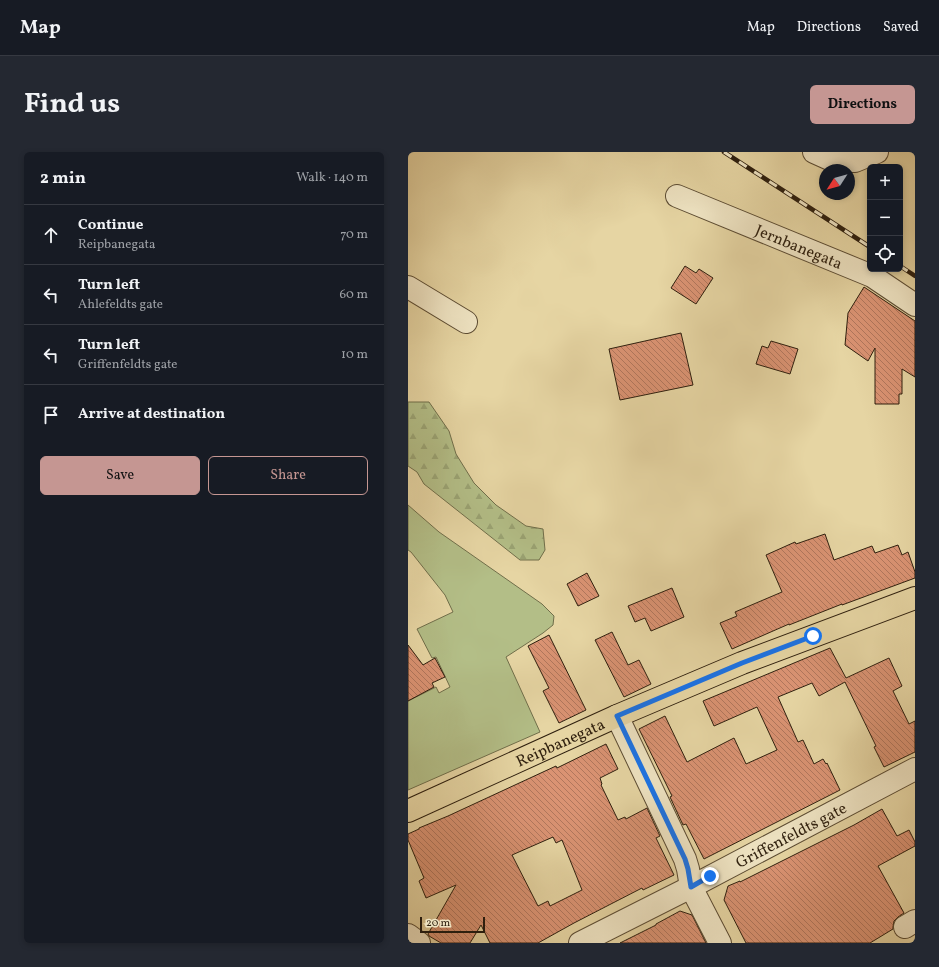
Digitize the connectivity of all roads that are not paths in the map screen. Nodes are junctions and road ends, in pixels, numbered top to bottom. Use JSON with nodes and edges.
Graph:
{"nodes":[{"id":1,"x":814,"y":152,"type":"edge"},
{"id":2,"x":877,"y":152,"type":"edge"},
{"id":3,"x":678,"y":196,"type":"dead end"},
{"id":4,"x":408,"y":287,"type":"edge"},
{"id":5,"x":915,"y":305,"type":"edge"},
{"id":6,"x":466,"y":322,"type":"dead end"},
{"id":7,"x":915,"y":598,"type":"edge"},
{"id":8,"x":617,"y":716,"type":"junction"},
{"id":9,"x":915,"y":769,"type":"edge"},
{"id":10,"x":408,"y":811,"type":"edge"},
{"id":11,"x":691,"y":887,"type":"junction"},
{"id":12,"x":408,"y":935,"type":"edge"},
{"id":13,"x":419,"y":943,"type":"edge"},
{"id":14,"x":580,"y":943,"type":"edge"},
{"id":15,"x":720,"y":943,"type":"edge"}],
"edges":[{"from":1,"to":2,"type":"street"},
{"from":3,"to":5,"type":"street","name":"Jernbanegata"},
{"from":4,"to":6,"type":"street"},
{"from":7,"to":8,"type":"main road","name":"Reipbanegata"},
{"from":8,"to":10,"type":"main road","name":"Reipbanegata"},
{"from":8,"to":11,"type":"street"},
{"from":9,"to":11,"type":"street","name":"Griffenfeldts gate"},
{"from":11,"to":14,"type":"street","name":"Griffenfeldts gate"},
{"from":11,"to":15,"type":"street"},
{"from":12,"to":13,"type":"street"}]}
